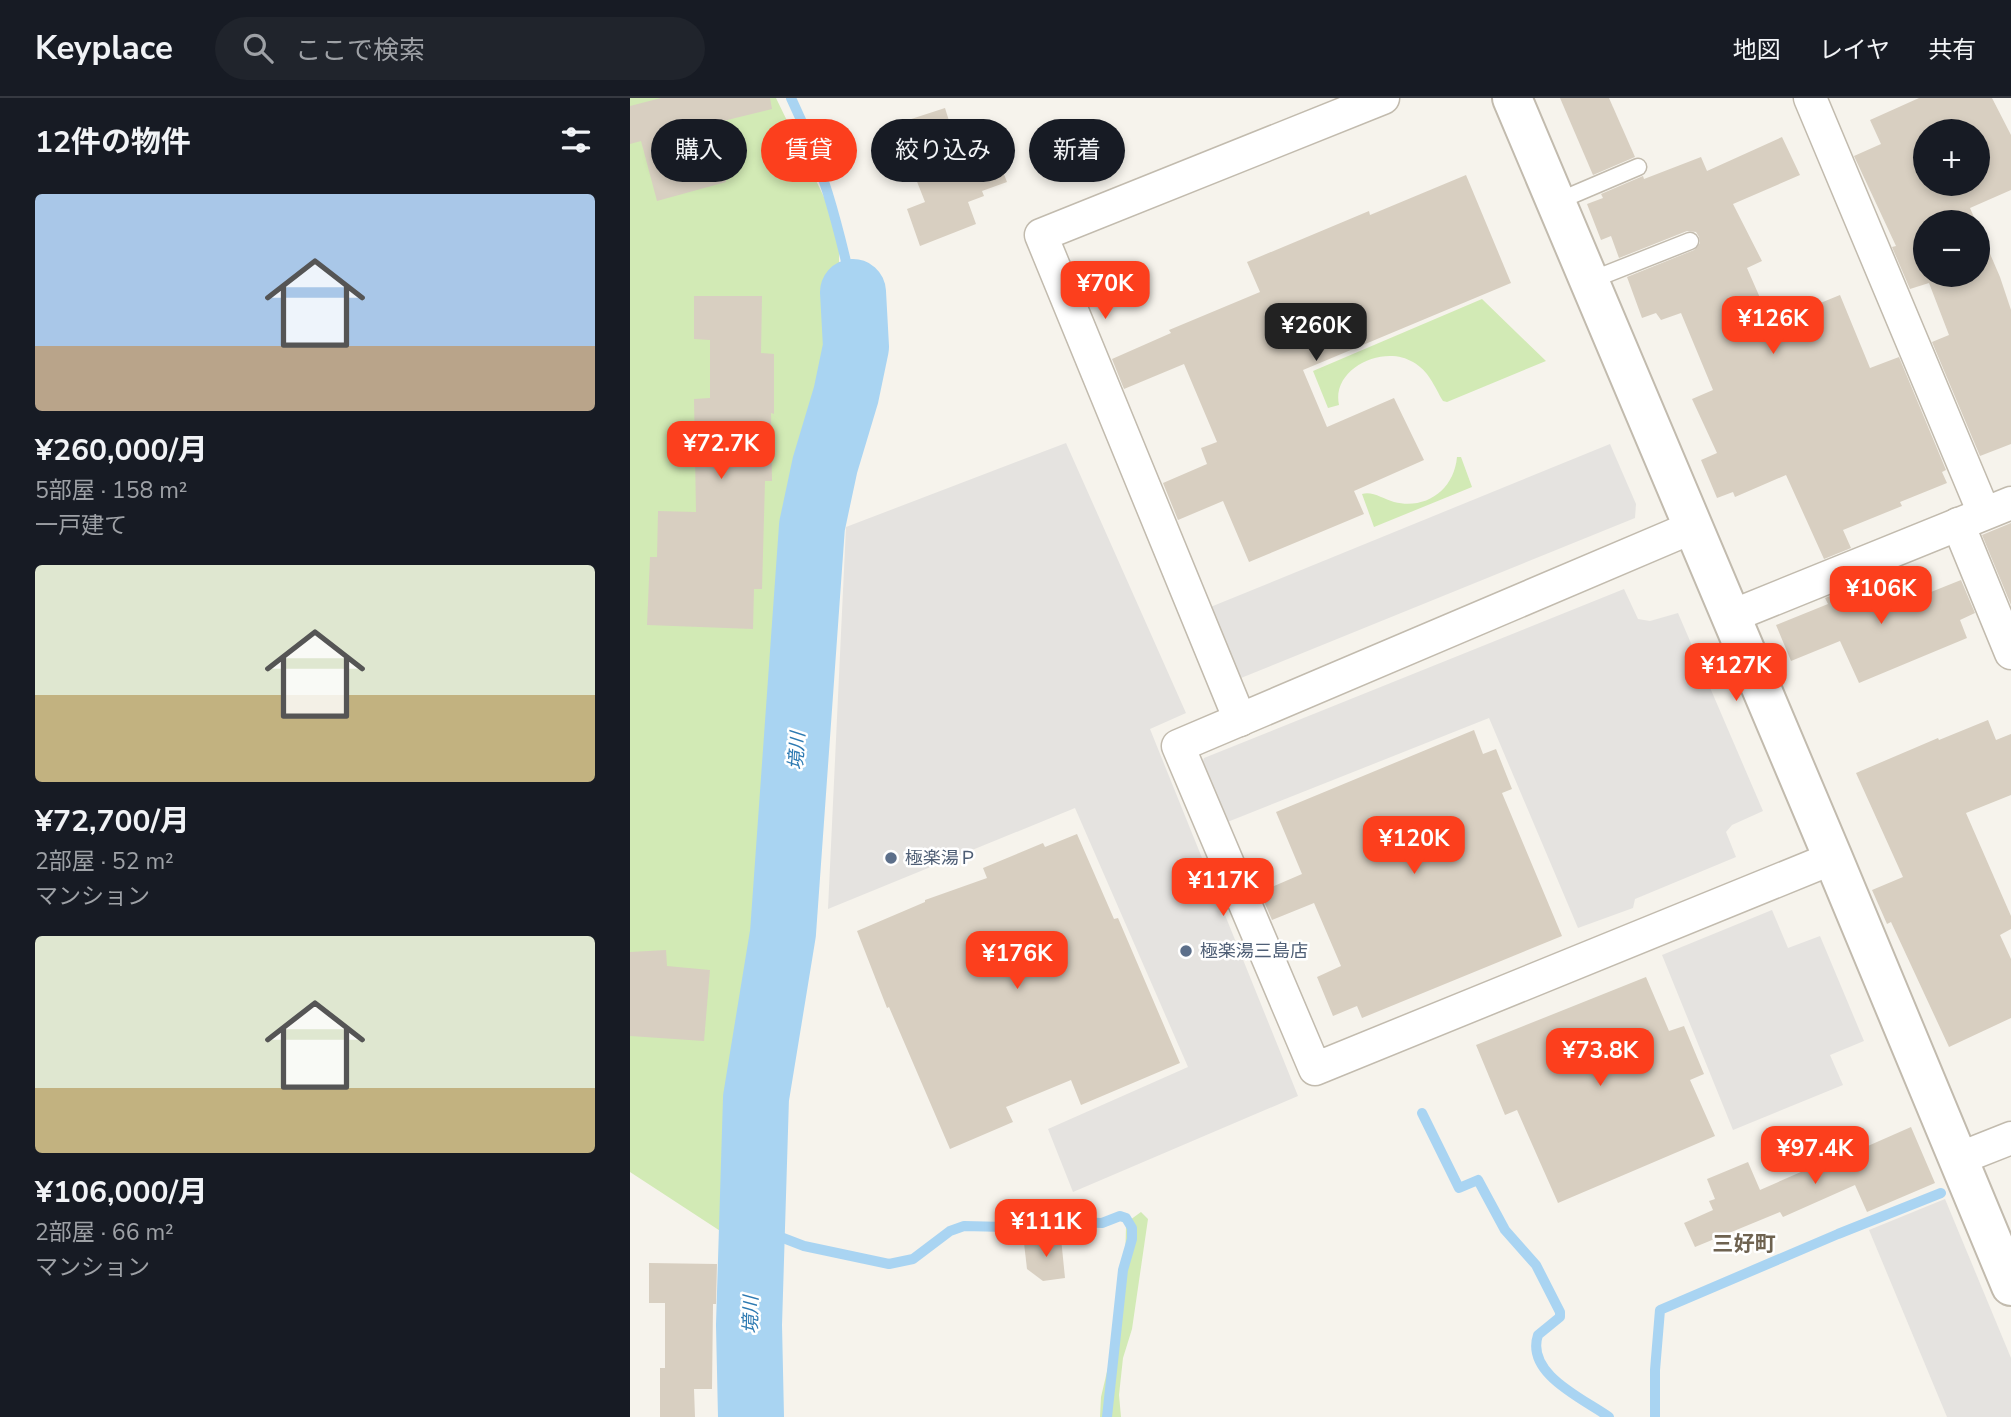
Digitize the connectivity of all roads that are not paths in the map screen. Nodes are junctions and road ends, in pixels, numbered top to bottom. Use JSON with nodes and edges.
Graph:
{"nodes":[{"id":1,"x":1383,"y":98,"type":"edge"},
{"id":2,"x":1512,"y":98,"type":"edge"},
{"id":3,"x":1810,"y":98,"type":"edge"},
{"id":4,"x":1639,"y":167,"type":"dead end"},
{"id":5,"x":1556,"y":202,"type":"junction"},
{"id":6,"x":1690,"y":241,"type":"dead end"},
{"id":7,"x":1589,"y":281,"type":"junction"},
{"id":8,"x":1984,"y":513,"type":"edge"},
{"id":9,"x":1693,"y":527,"type":"junction"},
{"id":10,"x":1732,"y":616,"type":"junction"},
{"id":11,"x":2011,"y":653,"type":"edge"},
{"id":12,"x":1240,"y":720,"type":"junction"},
{"id":13,"x":1833,"y":858,"type":"junction"},
{"id":14,"x":2011,"y":1138,"type":"edge"},
{"id":15,"x":1958,"y":1159,"type":"junction"},
{"id":16,"x":2011,"y":1286,"type":"edge"}],
"edges":[{"from":1,"to":12,"type":"street"},
{"from":2,"to":5,"type":"street"},
{"from":3,"to":8,"type":"street"},
{"from":4,"to":5,"type":"lane"},
{"from":5,"to":7,"type":"street"},
{"from":6,"to":7,"type":"lane"},
{"from":7,"to":9,"type":"street"},
{"from":8,"to":10,"type":"street"},
{"from":8,"to":11,"type":"street"},
{"from":9,"to":10,"type":"street"},
{"from":9,"to":12,"type":"street"},
{"from":10,"to":13,"type":"street"},
{"from":12,"to":13,"type":"street"},
{"from":13,"to":15,"type":"street"},
{"from":14,"to":15,"type":"street"},
{"from":15,"to":16,"type":"street"}]}
